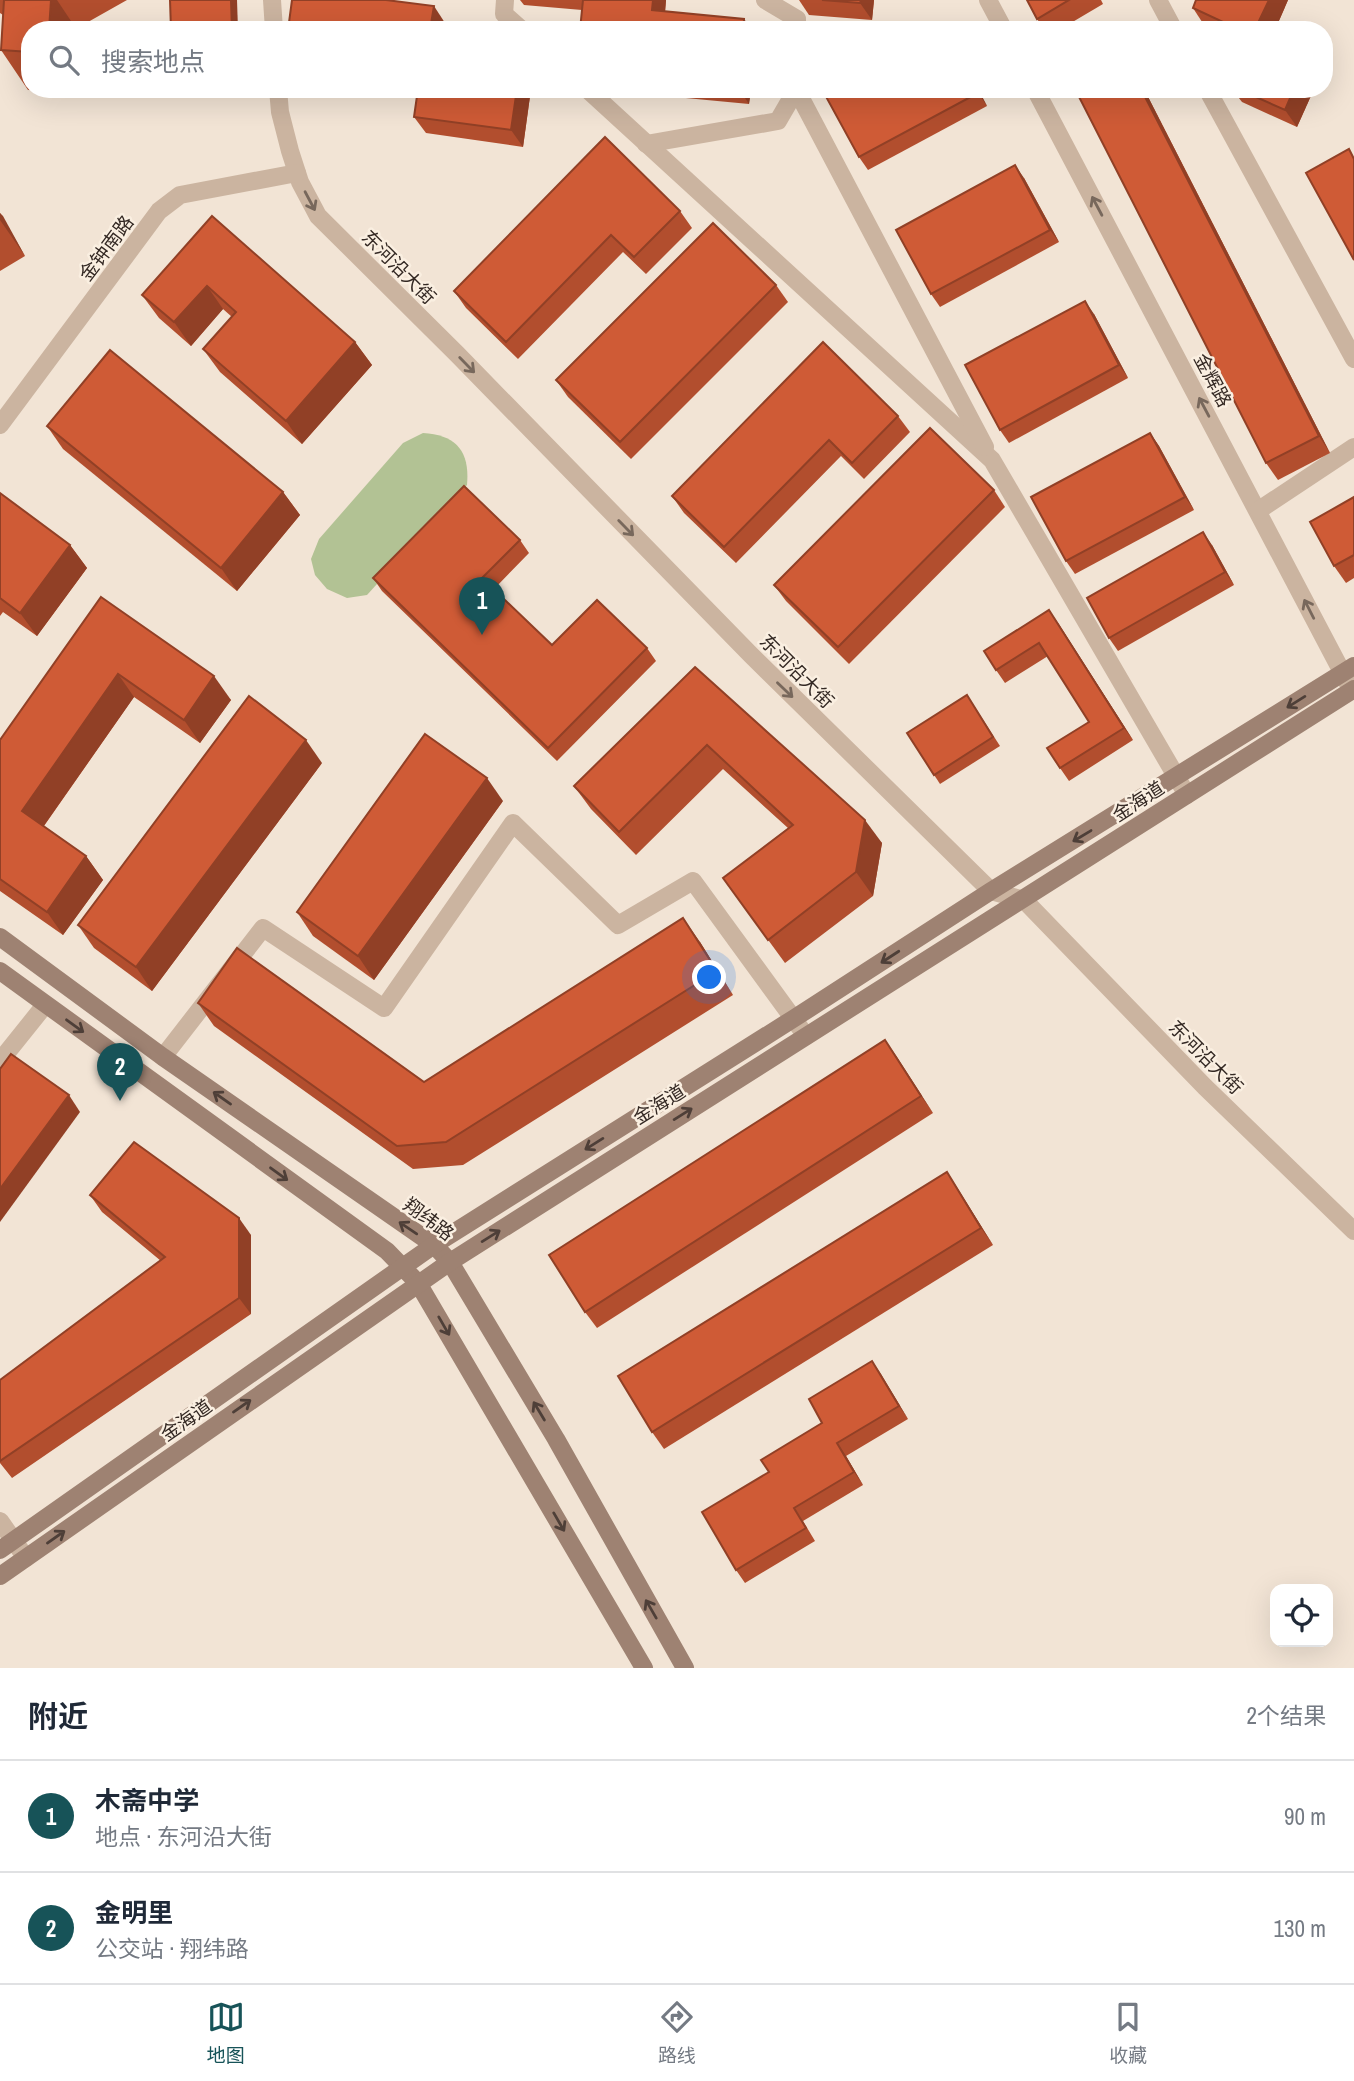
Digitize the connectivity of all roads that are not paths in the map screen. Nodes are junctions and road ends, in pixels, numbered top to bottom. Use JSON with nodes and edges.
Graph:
{"nodes":[{"id":1,"x":272,"y":0,"type":"edge"},
{"id":2,"x":505,"y":0,"type":"edge"},
{"id":3,"x":765,"y":0,"type":"edge"},
{"id":4,"x":988,"y":0,"type":"edge"},
{"id":5,"x":1158,"y":0,"type":"edge"},
{"id":6,"x":273,"y":21,"type":"edge"},
{"id":7,"x":512,"y":21,"type":"edge"},
{"id":8,"x":797,"y":21,"type":"edge"},
{"id":9,"x":999,"y":21,"type":"edge"},
{"id":10,"x":1169,"y":21,"type":"edge"},
{"id":11,"x":279,"y":98,"type":"edge"},
{"id":12,"x":597,"y":98,"type":"edge"},
{"id":13,"x":791,"y":98,"type":"edge"},
{"id":14,"x":801,"y":98,"type":"edge"},
{"id":15,"x":1040,"y":98,"type":"edge"},
{"id":16,"x":1212,"y":98,"type":"edge"},
{"id":17,"x":646,"y":144,"type":"junction"},
{"id":18,"x":297,"y":173,"type":"junction"},
{"id":19,"x":1354,"y":359,"type":"edge"},
{"id":20,"x":0,"y":425,"type":"edge"},
{"id":21,"x":1354,"y":447,"type":"edge"},
{"id":22,"x":992,"y":460,"type":"junction"},
{"id":23,"x":1259,"y":510,"type":"junction"},
{"id":24,"x":1348,"y":670,"type":"edge"},
{"id":25,"x":1353,"y":690,"type":"edge"},
{"id":26,"x":1176,"y":778,"type":"junction"},
{"id":27,"x":1186,"y":795,"type":"junction"},
{"id":28,"x":991,"y":891,"type":"junction"},
{"id":29,"x":1024,"y":900,"type":"junction"},
{"id":30,"x":0,"y":937,"type":"edge"},
{"id":31,"x":0,"y":971,"type":"edge"},
{"id":32,"x":46,"y":1005,"type":"junction"},
{"id":33,"x":793,"y":1019,"type":"junction"},
{"id":34,"x":806,"y":1036,"type":"junction"},
{"id":35,"x":163,"y":1057,"type":"junction"},
{"id":36,"x":0,"y":1061,"type":"edge"},
{"id":37,"x":1354,"y":1231,"type":"edge"},
{"id":38,"x":434,"y":1245,"type":"junction"},
{"id":39,"x":450,"y":1262,"type":"junction"},
{"id":40,"x":404,"y":1267,"type":"junction"},
{"id":41,"x":418,"y":1283,"type":"junction"},
{"id":42,"x":0,"y":1521,"type":"edge"},
{"id":43,"x":7,"y":1545,"type":"edge"},
{"id":44,"x":26,"y":1558,"type":"junction"},
{"id":45,"x":0,"y":1576,"type":"edge"},
{"id":46,"x":644,"y":1668,"type":"edge"},
{"id":47,"x":685,"y":1668,"type":"edge"}],
"edges":[{"from":1,"to":6,"type":"street"},
{"from":2,"to":7,"type":"street"},
{"from":3,"to":8,"type":"street"},
{"from":4,"to":9,"type":"street"},
{"from":5,"to":10,"type":"street"},
{"from":11,"to":18,"type":"street","name":"东河沿大街"},
{"from":12,"to":17,"type":"street"},
{"from":13,"to":17,"type":"street"},
{"from":14,"to":22,"type":"street"},
{"from":23,"to":15,"type":"street","name":"金辉路","one_way":true},
{"from":16,"to":19,"type":"street"},
{"from":17,"to":22,"type":"street"},
{"from":18,"to":20,"type":"street","name":"金钟南路"},
{"from":18,"to":28,"type":"street","name":"东河沿大街","one_way":true},
{"from":21,"to":23,"type":"street"},
{"from":22,"to":26,"type":"street"},
{"from":24,"to":23,"type":"street","name":"金辉路","one_way":true},
{"from":24,"to":25,"type":"street","name":"金辉路"},
{"from":24,"to":26,"type":"main road","one_way":true},
{"from":25,"to":27,"type":"main road","name":"金海道"},
{"from":26,"to":27,"type":"street"},
{"from":26,"to":28,"type":"main road","one_way":true},
{"from":27,"to":29,"type":"main road","name":"金海道"},
{"from":28,"to":29,"type":"street","name":"东河沿大街"},
{"from":28,"to":33,"type":"main road","one_way":true},
{"from":29,"to":34,"type":"main road","name":"金海道"},
{"from":29,"to":37,"type":"street","name":"东河沿大街"},
{"from":30,"to":35,"type":"main road","name":"翔纬路"},
{"from":31,"to":32,"type":"main road"},
{"from":32,"to":36,"type":"street"},
{"from":32,"to":40,"type":"main road","one_way":true},
{"from":33,"to":34,"type":"street"},
{"from":33,"to":35,"type":"street"},
{"from":33,"to":38,"type":"main road","one_way":true},
{"from":39,"to":34,"type":"main road","name":"金海道","one_way":true},
{"from":38,"to":35,"type":"main road","name":"翔纬路","one_way":true},
{"from":38,"to":39,"type":"main road","name":"翔纬路"},
{"from":38,"to":40,"type":"main road"},
{"from":39,"to":41,"type":"main road","name":"金海道"},
{"from":47,"to":39,"type":"main road","name":"翔纬路","one_way":true},
{"from":40,"to":41,"type":"main road"},
{"from":40,"to":43,"type":"main road"},
{"from":44,"to":41,"type":"main road","name":"金海道","one_way":true},
{"from":41,"to":46,"type":"main road","one_way":true},
{"from":42,"to":43,"type":"street"},
{"from":43,"to":44,"type":"street"},
{"from":44,"to":45,"type":"main road","name":"金海道"}]}
